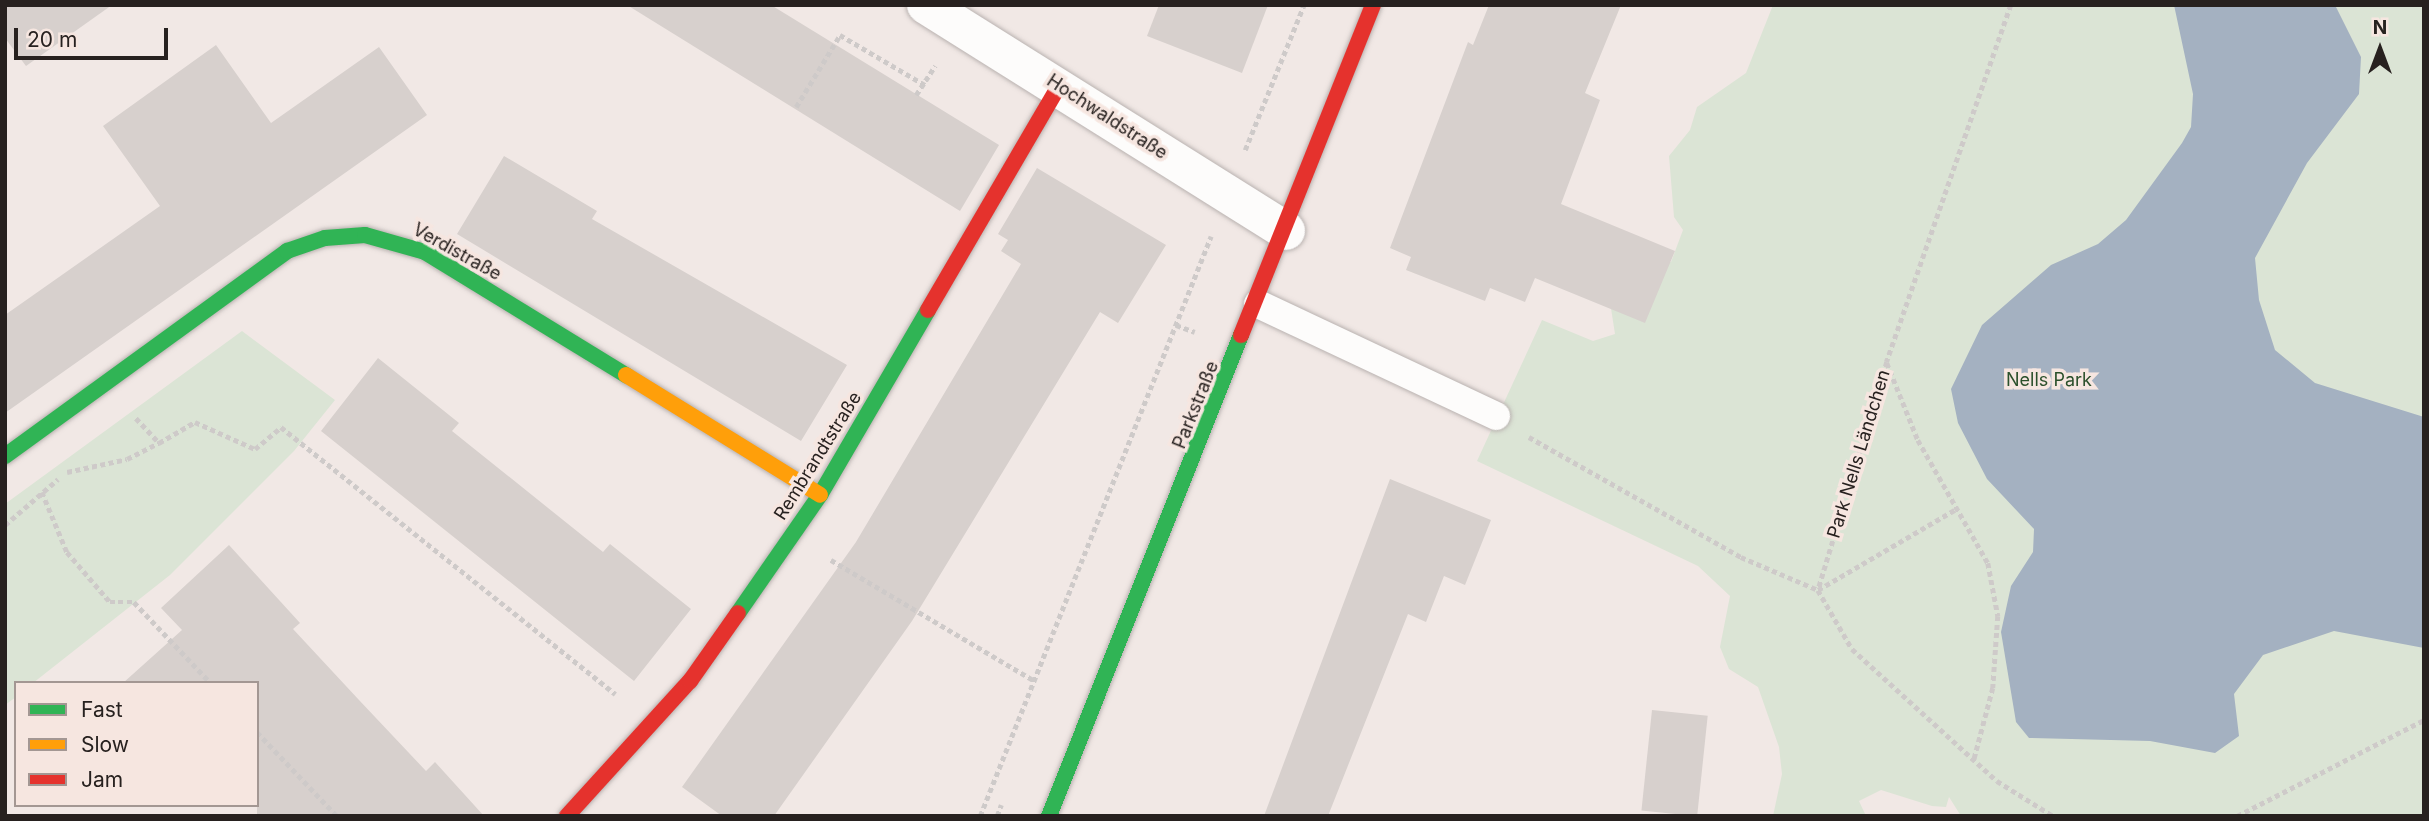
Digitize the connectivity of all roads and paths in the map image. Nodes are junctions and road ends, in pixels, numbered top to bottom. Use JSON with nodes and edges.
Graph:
{"nodes":[{"id":1,"x":926,"y":5,"type":"edge"},
{"id":2,"x":1304,"y":5,"type":"edge"},
{"id":3,"x":1373,"y":5,"type":"edge"},
{"id":4,"x":2011,"y":5,"type":"edge"},
{"id":5,"x":925,"y":85,"type":"dead end"},
{"id":6,"x":1059,"y":86,"type":"junction"},
{"id":7,"x":796,"y":107,"type":"dead end"},
{"id":8,"x":1228,"y":194,"type":"junction"},
{"id":9,"x":1286,"y":231,"type":"junction"},
{"id":10,"x":1258,"y":304,"type":"junction"},
{"id":11,"x":1887,"y":362,"type":"junction"},
{"id":12,"x":108,"y":382,"type":"junction"},
{"id":13,"x":1496,"y":416,"type":"joint"},
{"id":14,"x":159,"y":443,"type":"junction"},
{"id":15,"x":5,"y":456,"type":"edge"},
{"id":16,"x":42,"y":492,"type":"junction"},
{"id":17,"x":820,"y":495,"type":"junction"},
{"id":18,"x":1956,"y":509,"type":"junction"},
{"id":19,"x":5,"y":525,"type":"edge"},
{"id":20,"x":791,"y":536,"type":"junction"},
{"id":21,"x":1818,"y":590,"type":"junction"},
{"id":22,"x":1033,"y":680,"type":"junction"},
{"id":23,"x":209,"y":681,"type":"edge"},
{"id":24,"x":2424,"y":720,"type":"edge"},
{"id":25,"x":652,"y":723,"type":"junction"},
{"id":26,"x":259,"y":734,"type":"edge"},
{"id":27,"x":1974,"y":760,"type":"junction"},
{"id":28,"x":337,"y":816,"type":"edge"},
{"id":29,"x":568,"y":816,"type":"edge"},
{"id":30,"x":979,"y":816,"type":"edge"},
{"id":31,"x":1049,"y":816,"type":"edge"},
{"id":32,"x":2053,"y":816,"type":"edge"},
{"id":33,"x":2238,"y":816,"type":"edge"}],
"edges":[{"from":1,"to":6,"type":"street","name":"Hochwaldstraße"},
{"from":2,"to":8,"type":"path"},
{"from":3,"to":9,"type":"street","name":"Parkstraße"},
{"from":4,"to":11,"type":"path","name":"Park Nells Ländchen"},
{"from":5,"to":7,"type":"path"},
{"from":6,"to":8,"type":"street","name":"Hochwaldstraße"},
{"from":6,"to":17,"type":"street","name":"Rembrandtstraße"},
{"from":8,"to":9,"type":"street","name":"Hochwaldstraße"},
{"from":8,"to":22,"type":"path"},
{"from":9,"to":10,"type":"street","name":"Parkstraße"},
{"from":10,"to":13,"type":"lane"},
{"from":10,"to":31,"type":"street","name":"Parkstraße"},
{"from":11,"to":18,"type":"path"},
{"from":11,"to":21,"type":"path","name":"Park Nells Ländchen"},
{"from":12,"to":14,"type":"path"},
{"from":12,"to":15,"type":"street","name":"Verdistraße"},
{"from":12,"to":17,"type":"street","name":"Verdistraße"},
{"from":13,"to":21,"type":"path"},
{"from":14,"to":16,"type":"path"},
{"from":14,"to":25,"type":"path"},
{"from":16,"to":19,"type":"path"},
{"from":16,"to":23,"type":"path"},
{"from":17,"to":20,"type":"street","name":"Rembrandtstraße"},
{"from":18,"to":21,"type":"path"},
{"from":18,"to":27,"type":"path"},
{"from":20,"to":22,"type":"path"},
{"from":20,"to":25,"type":"street","name":"Rembrandtstraße"},
{"from":21,"to":27,"type":"path"},
{"from":22,"to":30,"type":"path"},
{"from":24,"to":33,"type":"path"},
{"from":25,"to":29,"type":"street","name":"Rembrandtstraße"},
{"from":26,"to":28,"type":"path"},
{"from":27,"to":32,"type":"path"}]}
